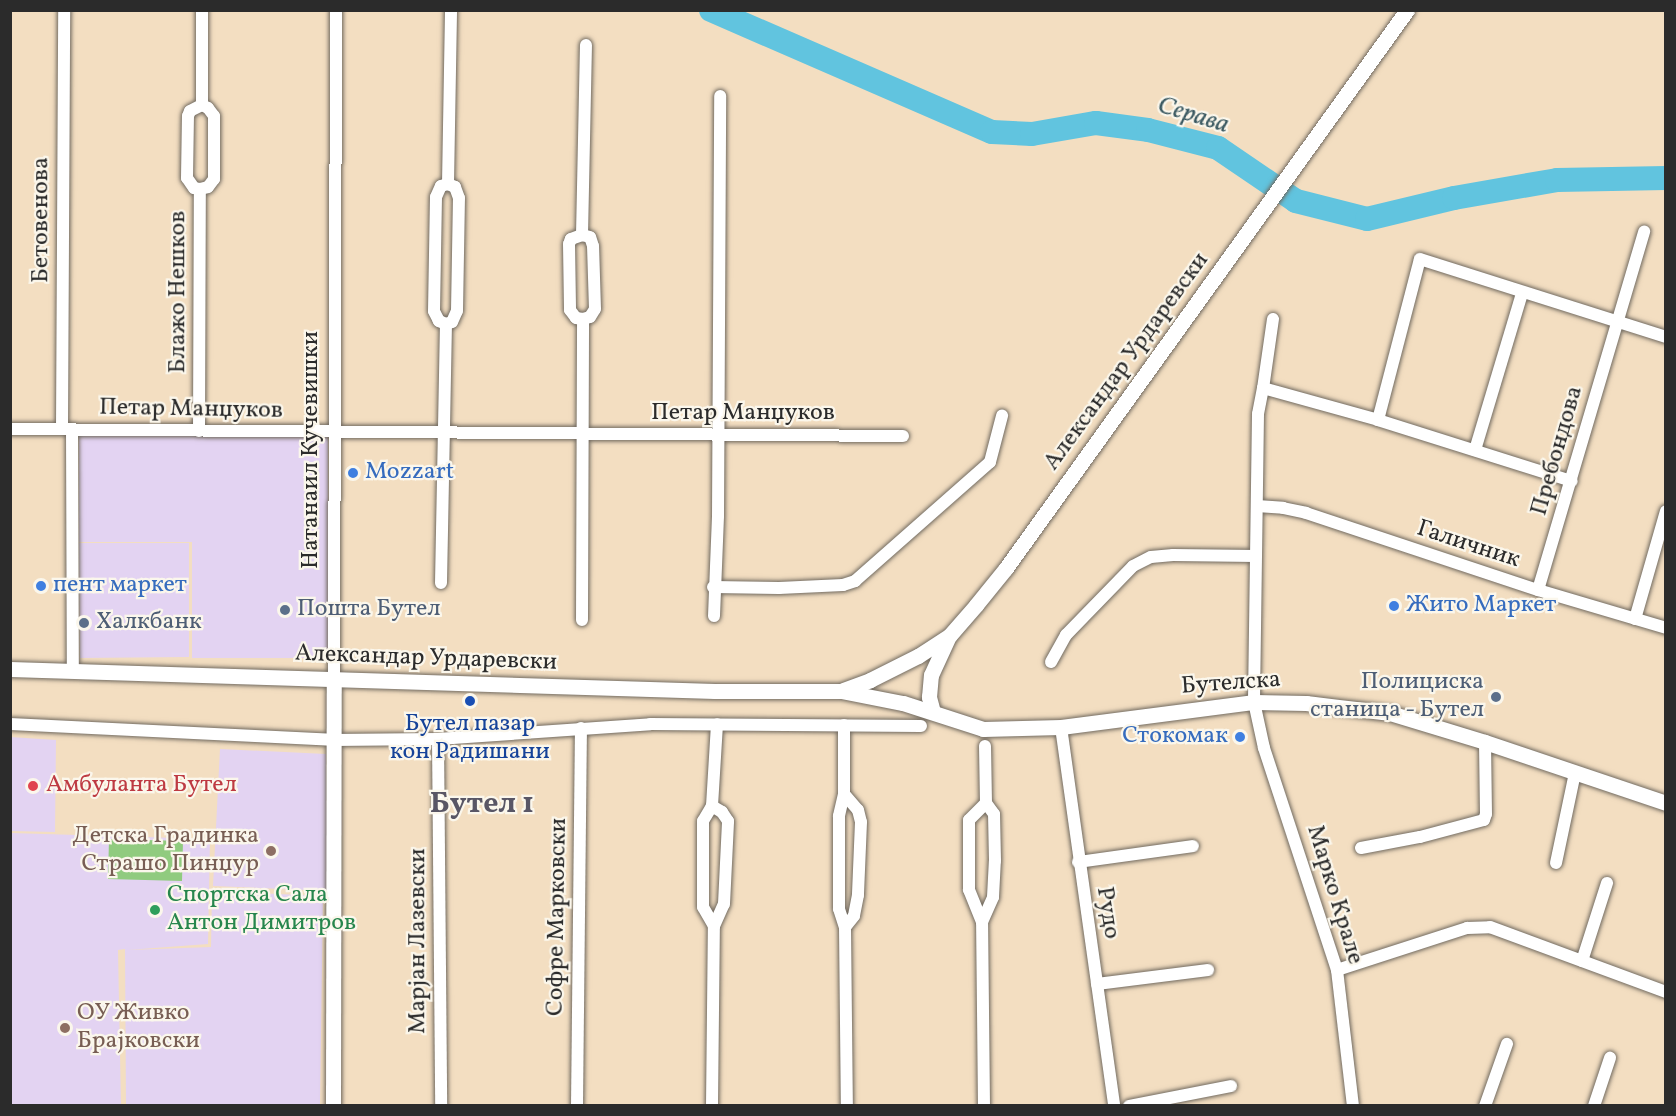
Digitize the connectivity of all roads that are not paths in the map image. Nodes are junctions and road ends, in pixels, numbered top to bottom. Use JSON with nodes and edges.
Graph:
{"nodes":[{"id":1,"x":64,"y":10,"type":"edge"},
{"id":2,"x":202,"y":10,"type":"edge"},
{"id":3,"x":336,"y":10,"type":"edge"},
{"id":4,"x":451,"y":10,"type":"edge"},
{"id":5,"x":1407,"y":10,"type":"edge"},
{"id":6,"x":586,"y":45,"type":"dead end"},
{"id":7,"x":720,"y":96,"type":"dead end"},
{"id":8,"x":201,"y":105,"type":"junction"},
{"id":9,"x":448,"y":184,"type":"junction"},
{"id":10,"x":200,"y":189,"type":"junction"},
{"id":11,"x":1644,"y":231,"type":"dead end"},
{"id":12,"x":582,"y":235,"type":"junction"},
{"id":13,"x":1522,"y":293,"type":"junction"},
{"id":14,"x":1273,"y":319,"type":"dead end"},
{"id":15,"x":583,"y":320,"type":"junction"},
{"id":16,"x":1618,"y":322,"type":"junction"},
{"id":17,"x":446,"y":324,"type":"junction"},
{"id":18,"x":1665,"y":337,"type":"edge"},
{"id":19,"x":1263,"y":388,"type":"junction"},
{"id":20,"x":1002,"y":416,"type":"dead end"},
{"id":21,"x":1378,"y":420,"type":"junction"},
{"id":22,"x":10,"y":429,"type":"edge"},
{"id":23,"x":67,"y":429,"type":"junction"},
{"id":24,"x":200,"y":431,"type":"junction"},
{"id":25,"x":334,"y":432,"type":"junction"},
{"id":26,"x":443,"y":433,"type":"junction"},
{"id":27,"x":583,"y":434,"type":"junction"},
{"id":28,"x":718,"y":435,"type":"junction"},
{"id":29,"x":903,"y":436,"type":"dead end"},
{"id":30,"x":1475,"y":450,"type":"junction"},
{"id":31,"x":1572,"y":481,"type":"junction"},
{"id":32,"x":1257,"y":506,"type":"junction"},
{"id":33,"x":1665,"y":511,"type":"edge"},
{"id":34,"x":1256,"y":556,"type":"junction"},
{"id":35,"x":441,"y":583,"type":"dead end"},
{"id":36,"x":713,"y":587,"type":"junction"},
{"id":37,"x":1538,"y":590,"type":"junction"},
{"id":38,"x":714,"y":616,"type":"dead end"},
{"id":39,"x":1635,"y":619,"type":"junction"},
{"id":40,"x":582,"y":620,"type":"dead end"},
{"id":41,"x":1665,"y":628,"type":"edge"},
{"id":42,"x":950,"y":635,"type":"junction"},
{"id":43,"x":1051,"y":662,"type":"dead end"},
{"id":44,"x":10,"y":669,"type":"edge"},
{"id":45,"x":73,"y":671,"type":"junction"},
{"id":46,"x":334,"y":678,"type":"junction"},
{"id":47,"x":841,"y":691,"type":"junction"},
{"id":48,"x":1254,"y":702,"type":"junction"},
{"id":49,"x":933,"y":712,"type":"junction"},
{"id":50,"x":10,"y":724,"type":"edge"},
{"id":51,"x":717,"y":724,"type":"junction"},
{"id":52,"x":844,"y":725,"type":"junction"},
{"id":53,"x":921,"y":726,"type":"dead end"},
{"id":54,"x":1060,"y":727,"type":"junction"},
{"id":55,"x":581,"y":728,"type":"junction"},
{"id":56,"x":438,"y":739,"type":"junction"},
{"id":57,"x":332,"y":741,"type":"junction"},
{"id":58,"x":1485,"y":742,"type":"junction"},
{"id":59,"x":985,"y":746,"type":"dead end"},
{"id":60,"x":1575,"y":773,"type":"junction"},
{"id":61,"x":844,"y":794,"type":"junction"},
{"id":62,"x":986,"y":803,"type":"junction"},
{"id":63,"x":1665,"y":803,"type":"edge"},
{"id":64,"x":712,"y":806,"type":"junction"},
{"id":65,"x":1193,"y":846,"type":"dead end"},
{"id":66,"x":1360,"y":848,"type":"dead end"},
{"id":67,"x":1078,"y":862,"type":"junction"},
{"id":68,"x":1556,"y":863,"type":"dead end"},
{"id":69,"x":1607,"y":883,"type":"dead end"},
{"id":70,"x":982,"y":922,"type":"junction"},
{"id":71,"x":714,"y":926,"type":"junction"},
{"id":72,"x":845,"y":927,"type":"junction"},
{"id":73,"x":1582,"y":962,"type":"junction"},
{"id":74,"x":1208,"y":970,"type":"dead end"},
{"id":75,"x":1337,"y":970,"type":"junction"},
{"id":76,"x":1097,"y":984,"type":"junction"},
{"id":77,"x":1665,"y":992,"type":"edge"},
{"id":78,"x":1507,"y":1044,"type":"dead end"},
{"id":79,"x":1610,"y":1058,"type":"dead end"},
{"id":80,"x":1231,"y":1086,"type":"dead end"},
{"id":81,"x":333,"y":1106,"type":"edge"},
{"id":82,"x":441,"y":1106,"type":"edge"},
{"id":83,"x":577,"y":1106,"type":"edge"},
{"id":84,"x":712,"y":1106,"type":"edge"},
{"id":85,"x":847,"y":1106,"type":"edge"},
{"id":86,"x":984,"y":1106,"type":"edge"},
{"id":87,"x":1114,"y":1106,"type":"edge"},
{"id":88,"x":1129,"y":1106,"type":"edge"},
{"id":89,"x":1353,"y":1106,"type":"edge"},
{"id":90,"x":1485,"y":1106,"type":"edge"},
{"id":91,"x":1594,"y":1106,"type":"edge"}],
"edges":[{"from":1,"to":23,"type":"street","name":"Бетовенова"},
{"from":2,"to":8,"type":"street","name":"Блажо Нешков"},
{"from":3,"to":25,"type":"street","name":"Натанаил Кучевишки"},
{"from":4,"to":9,"type":"street"},
{"from":5,"to":42,"type":"street","name":"Александар Урдаревски"},
{"from":6,"to":12,"type":"street"},
{"from":7,"to":28,"type":"street"},
{"from":8,"to":10,"type":"street","name":"Блажо Нешков"},
{"from":8,"to":10,"type":"street","name":"Блажо Нешков"},
{"from":9,"to":17,"type":"street"},
{"from":9,"to":17,"type":"street"},
{"from":10,"to":24,"type":"street","name":"Блажо Нешков"},
{"from":11,"to":16,"type":"street","name":"Пребондова"},
{"from":12,"to":15,"type":"street"},
{"from":12,"to":15,"type":"street"},
{"from":13,"to":16,"type":"street"},
{"from":13,"to":21,"type":"street"},
{"from":13,"to":30,"type":"street"},
{"from":14,"to":19,"type":"street","name":"Марко Крале"},
{"from":15,"to":27,"type":"street"},
{"from":16,"to":18,"type":"street"},
{"from":16,"to":31,"type":"street","name":"Пребондова"},
{"from":17,"to":26,"type":"street"},
{"from":19,"to":21,"type":"street"},
{"from":19,"to":32,"type":"street","name":"Марко Крале"},
{"from":20,"to":36,"type":"street"},
{"from":21,"to":30,"type":"street"},
{"from":22,"to":23,"type":"street","name":"Петар Манџуков"},
{"from":23,"to":24,"type":"street","name":"Петар Манџуков"},
{"from":23,"to":45,"type":"street","name":"Бетовенова"},
{"from":24,"to":25,"type":"street","name":"Петар Манџуков"},
{"from":25,"to":26,"type":"street","name":"Петар Манџуков"},
{"from":25,"to":46,"type":"street","name":"Натанаил Кучевишки"},
{"from":26,"to":27,"type":"street","name":"Петар Манџуков"},
{"from":26,"to":35,"type":"street"},
{"from":27,"to":28,"type":"street","name":"Петар Манџуков"},
{"from":27,"to":40,"type":"street"},
{"from":28,"to":29,"type":"street","name":"Петар Манџуков"},
{"from":28,"to":36,"type":"street"},
{"from":30,"to":31,"type":"street"},
{"from":31,"to":37,"type":"street","name":"Пребондова"},
{"from":32,"to":34,"type":"street","name":"Марко Крале"},
{"from":32,"to":37,"type":"street","name":"Галичник"},
{"from":33,"to":39,"type":"street"},
{"from":34,"to":43,"type":"street"},
{"from":34,"to":48,"type":"street","name":"Марко Крале"},
{"from":36,"to":38,"type":"street"},
{"from":37,"to":39,"type":"street","name":"Галичник"},
{"from":39,"to":41,"type":"street","name":"Галичник"},
{"from":42,"to":47,"type":"street","name":"Александар Урдаревски"},
{"from":42,"to":49,"type":"street"},
{"from":44,"to":45,"type":"street","name":"Александар Урдаревски"},
{"from":45,"to":46,"type":"street","name":"Александар Урдаревски"},
{"from":46,"to":47,"type":"street","name":"Александар Урдаревски"},
{"from":46,"to":57,"type":"street","name":"Натанаил Кучевишки"},
{"from":47,"to":49,"type":"street","name":"Александар Урдаревски"},
{"from":48,"to":54,"type":"street","name":"Бутелска"},
{"from":48,"to":58,"type":"street","name":"Бутелска"},
{"from":48,"to":75,"type":"street","name":"Марко Крале"},
{"from":49,"to":54,"type":"street","name":"Бутелска"},
{"from":50,"to":57,"type":"street"},
{"from":51,"to":52,"type":"street"},
{"from":51,"to":55,"type":"street"},
{"from":51,"to":64,"type":"street"},
{"from":52,"to":53,"type":"street"},
{"from":52,"to":61,"type":"street"},
{"from":54,"to":67,"type":"street","name":"Рудо"},
{"from":55,"to":56,"type":"street"},
{"from":55,"to":83,"type":"street","name":"Софре Марковски"},
{"from":56,"to":57,"type":"street"},
{"from":56,"to":82,"type":"street","name":"Марјан Лазевски"},
{"from":57,"to":81,"type":"street","name":"Натанаил Кучевишки"},
{"from":58,"to":60,"type":"street","name":"Бутелска"},
{"from":58,"to":66,"type":"street"},
{"from":59,"to":62,"type":"street"},
{"from":60,"to":63,"type":"street","name":"Бутелска"},
{"from":60,"to":68,"type":"street"},
{"from":61,"to":72,"type":"street"},
{"from":61,"to":72,"type":"street"},
{"from":62,"to":70,"type":"street"},
{"from":62,"to":70,"type":"street"},
{"from":64,"to":71,"type":"street"},
{"from":64,"to":71,"type":"street"},
{"from":65,"to":67,"type":"street"},
{"from":67,"to":76,"type":"street","name":"Рудо"},
{"from":69,"to":73,"type":"street"},
{"from":70,"to":86,"type":"street"},
{"from":71,"to":84,"type":"street"},
{"from":72,"to":85,"type":"street"},
{"from":73,"to":75,"type":"street"},
{"from":73,"to":77,"type":"street"},
{"from":74,"to":76,"type":"street"},
{"from":75,"to":89,"type":"street","name":"Марко Крале"},
{"from":76,"to":87,"type":"street","name":"Рудо"},
{"from":78,"to":90,"type":"street"},
{"from":79,"to":91,"type":"street"},
{"from":80,"to":88,"type":"street"}]}
